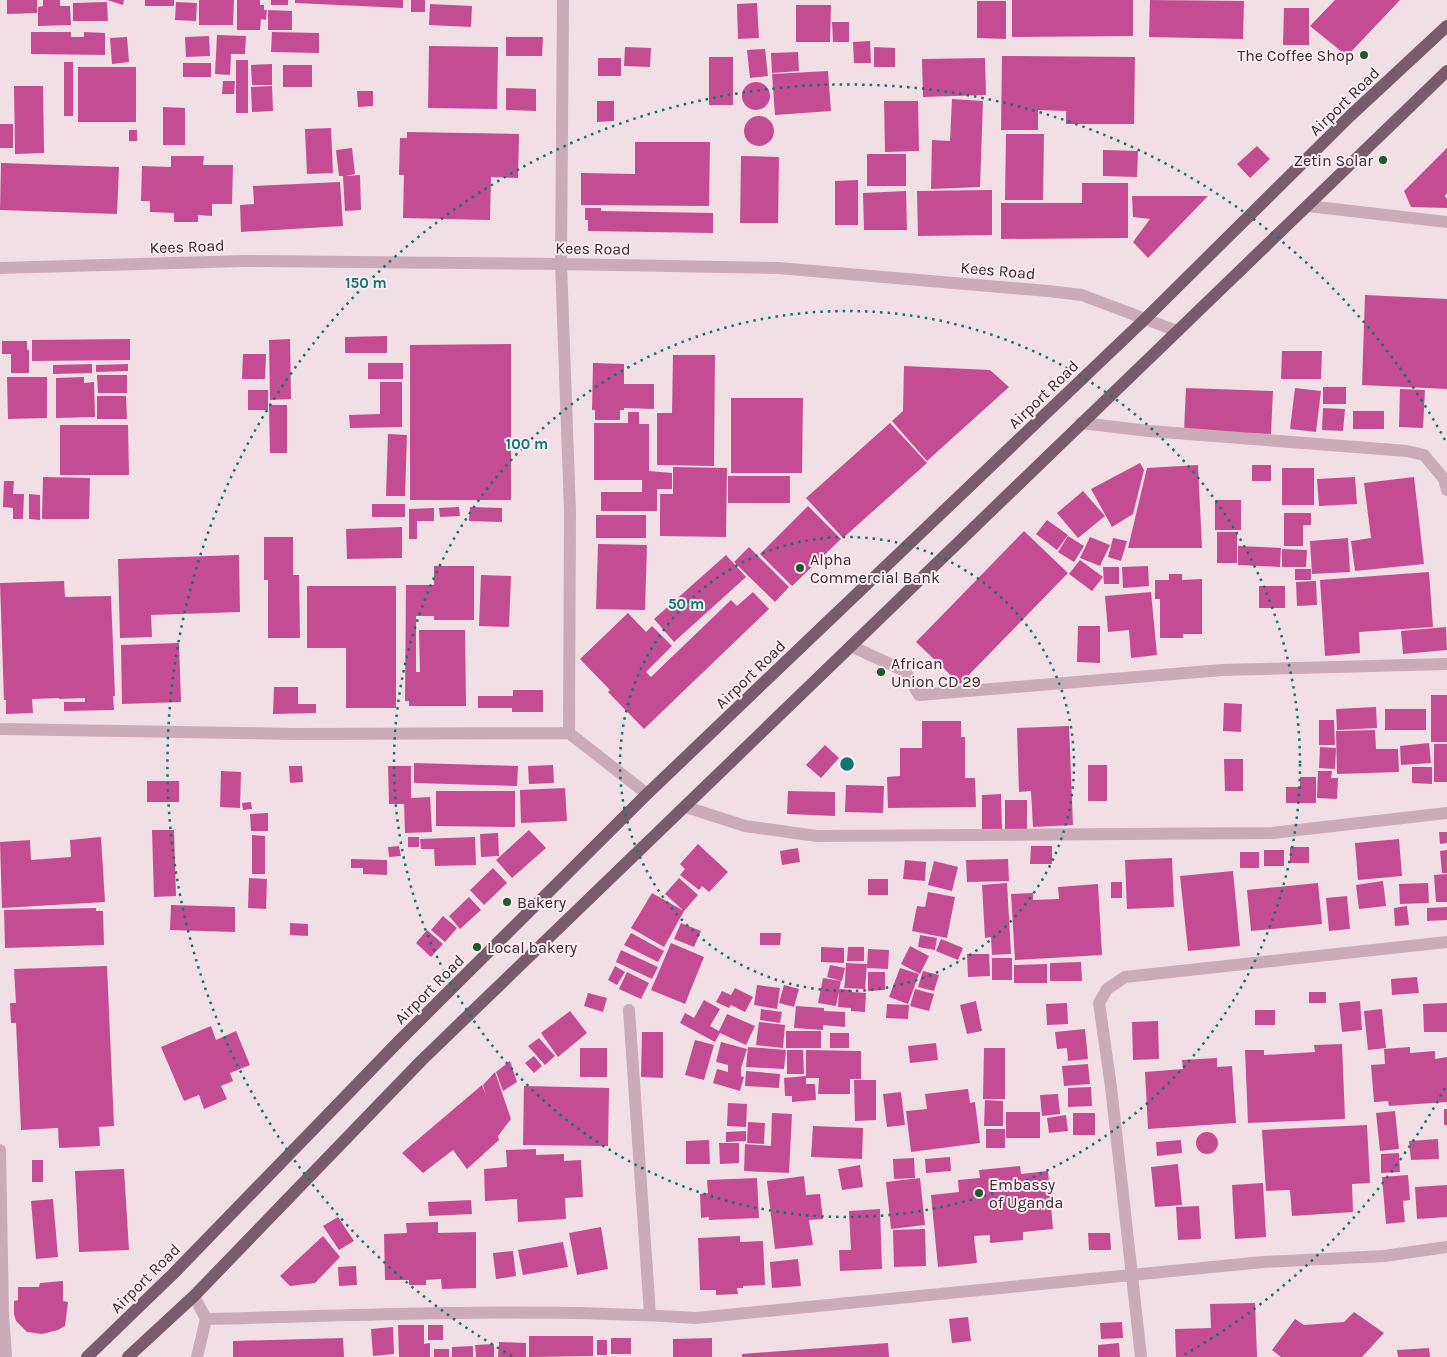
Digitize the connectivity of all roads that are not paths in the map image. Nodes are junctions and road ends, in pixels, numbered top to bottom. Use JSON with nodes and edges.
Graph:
{"nodes":[{"id":1,"x":563,"y":0,"type":"edge"},
{"id":2,"x":1447,"y":26,"type":"edge"},
{"id":3,"x":1447,"y":71,"type":"edge"},
{"id":4,"x":1308,"y":206,"type":"junction"},
{"id":5,"x":1447,"y":222,"type":"edge"},
{"id":6,"x":561,"y":264,"type":"junction"},
{"id":7,"x":0,"y":268,"type":"edge"},
{"id":8,"x":1145,"y":319,"type":"junction"},
{"id":9,"x":1177,"y":331,"type":"junction"},
{"id":10,"x":1081,"y":423,"type":"junction"},
{"id":11,"x":1447,"y":490,"type":"edge"},
{"id":12,"x":851,"y":646,"type":"junction"},
{"id":13,"x":1447,"y":664,"type":"edge"},
{"id":14,"x":0,"y":729,"type":"edge"},
{"id":15,"x":569,"y":733,"type":"junction"},
{"id":16,"x":647,"y":794,"type":"junction"},
{"id":17,"x":686,"y":807,"type":"junction"},
{"id":18,"x":1447,"y":813,"type":"edge"},
{"id":19,"x":1447,"y":942,"type":"edge"},
{"id":20,"x":629,"y":1010,"type":"dead end"},
{"id":21,"x":0,"y":1150,"type":"edge"},
{"id":22,"x":1447,"y":1247,"type":"edge"},
{"id":23,"x":1131,"y":1274,"type":"junction"},
{"id":24,"x":194,"y":1296,"type":"junction"},
{"id":25,"x":650,"y":1315,"type":"junction"},
{"id":26,"x":206,"y":1319,"type":"junction"},
{"id":27,"x":6,"y":1357,"type":"edge"},
{"id":28,"x":87,"y":1357,"type":"edge"},
{"id":29,"x":128,"y":1357,"type":"edge"},
{"id":30,"x":197,"y":1357,"type":"edge"},
{"id":31,"x":1141,"y":1357,"type":"edge"}],
"edges":[{"from":1,"to":6,"type":"street"},
{"from":2,"to":8,"type":"main road","name":"Airport Road"},
{"from":3,"to":4,"type":"main road"},
{"from":4,"to":5,"type":"street"},
{"from":4,"to":9,"type":"main road"},
{"from":6,"to":7,"type":"street","name":"Kees Road"},
{"from":6,"to":8,"type":"street","name":"Kees Road"},
{"from":6,"to":15,"type":"street"},
{"from":8,"to":9,"type":"street","name":"Kees Road"},
{"from":8,"to":16,"type":"main road","name":"Airport Road"},
{"from":9,"to":10,"type":"main road"},
{"from":10,"to":11,"type":"street"},
{"from":10,"to":12,"type":"main road"},
{"from":12,"to":13,"type":"street"},
{"from":12,"to":17,"type":"main road"},
{"from":14,"to":15,"type":"street"},
{"from":15,"to":16,"type":"street"},
{"from":16,"to":28,"type":"main road","name":"Airport Road"},
{"from":17,"to":18,"type":"street"},
{"from":17,"to":24,"type":"main road"},
{"from":19,"to":23,"type":"street"},
{"from":20,"to":25,"type":"street"},
{"from":21,"to":27,"type":"street"},
{"from":22,"to":23,"type":"street"},
{"from":23,"to":25,"type":"street"},
{"from":23,"to":31,"type":"street"},
{"from":24,"to":26,"type":"street"},
{"from":24,"to":29,"type":"main road"},
{"from":25,"to":26,"type":"street"},
{"from":26,"to":30,"type":"street"}]}
